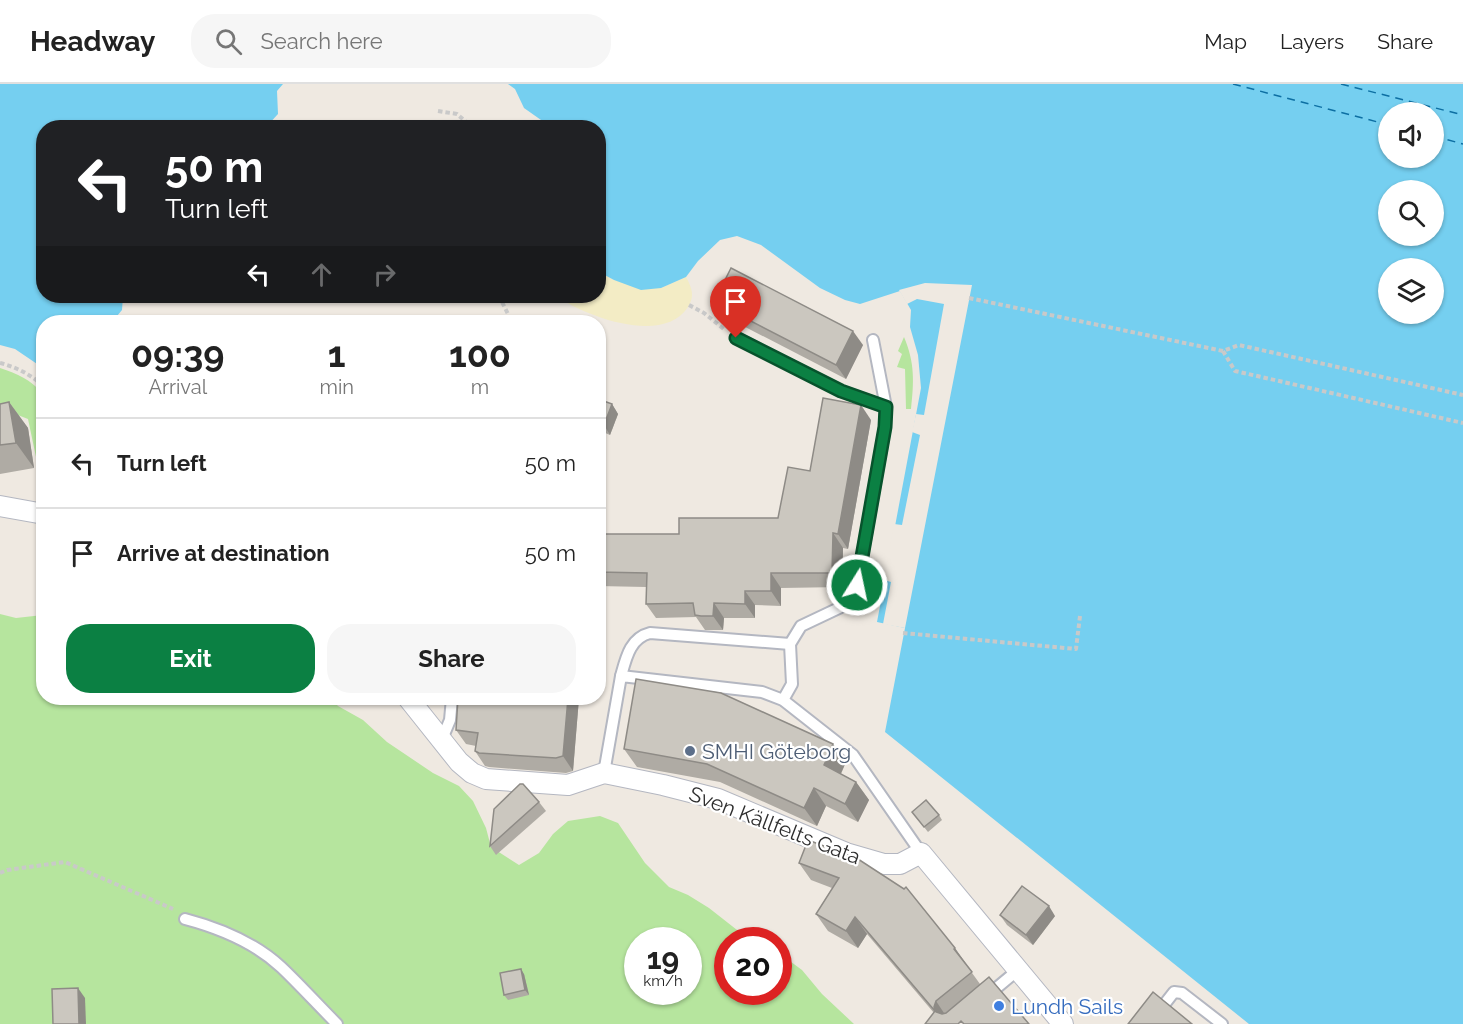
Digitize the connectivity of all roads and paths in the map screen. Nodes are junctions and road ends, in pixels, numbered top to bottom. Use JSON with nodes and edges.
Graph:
{"nodes":[{"id":1,"x":438,"y":111,"type":"dead end"},
{"id":2,"x":464,"y":120,"type":"edge"},
{"id":3,"x":969,"y":298,"type":"dead end"},
{"id":4,"x":689,"y":305,"type":"dead end"},
{"id":5,"x":736,"y":338,"type":"joint"},
{"id":6,"x":873,"y":340,"type":"dead end"},
{"id":7,"x":1223,"y":351,"type":"junction"},
{"id":8,"x":0,"y":363,"type":"edge"},
{"id":9,"x":36,"y":379,"type":"edge"},
{"id":10,"x":1463,"y":395,"type":"edge"},
{"id":11,"x":886,"y":407,"type":"junction"},
{"id":12,"x":1463,"y":423,"type":"edge"},
{"id":13,"x":0,"y":506,"type":"edge"},
{"id":14,"x":36,"y":513,"type":"edge"},
{"id":15,"x":1080,"y":616,"type":"dead end"},
{"id":16,"x":903,"y":633,"type":"dead end"},
{"id":17,"x":790,"y":644,"type":"junction"},
{"id":18,"x":621,"y":675,"type":"junction"},
{"id":19,"x":783,"y":700,"type":"junction"},
{"id":20,"x":414,"y":705,"type":"edge"},
{"id":21,"x":451,"y":705,"type":"edge"},
{"id":22,"x":442,"y":740,"type":"junction"},
{"id":23,"x":604,"y":773,"type":"junction"},
{"id":24,"x":921,"y":853,"type":"junction"},
{"id":25,"x":0,"y":873,"type":"edge"},
{"id":26,"x":185,"y":919,"type":"joint"},
{"id":27,"x":1018,"y":970,"type":"junction"},
{"id":28,"x":978,"y":1004,"type":"edge"},
{"id":29,"x":337,"y":1024,"type":"edge"},
{"id":30,"x":1063,"y":1024,"type":"edge"},
{"id":31,"x":1149,"y":1024,"type":"edge"},
{"id":32,"x":1222,"y":1024,"type":"edge"}],
"edges":[{"from":1,"to":2,"type":"path"},
{"from":3,"to":7,"type":"path"},
{"from":4,"to":5,"type":"path"},
{"from":5,"to":11,"type":"lane"},
{"from":6,"to":11,"type":"lane"},
{"from":7,"to":10,"type":"path"},
{"from":7,"to":12,"type":"path"},
{"from":8,"to":9,"type":"path"},
{"from":11,"to":17,"type":"lane"},
{"from":13,"to":14,"type":"street"},
{"from":15,"to":16,"type":"path"},
{"from":17,"to":18,"type":"lane"},
{"from":17,"to":19,"type":"lane"},
{"from":18,"to":19,"type":"lane"},
{"from":18,"to":23,"type":"lane"},
{"from":19,"to":24,"type":"lane"},
{"from":20,"to":22,"type":"street","name":"Sven Källfelts Gata"},
{"from":21,"to":22,"type":"lane"},
{"from":22,"to":23,"type":"street","name":"Sven Källfelts Gata"},
{"from":23,"to":24,"type":"street","name":"Sven Källfelts Gata"},
{"from":24,"to":27,"type":"street"},
{"from":25,"to":26,"type":"path"},
{"from":26,"to":29,"type":"lane"},
{"from":27,"to":28,"type":"lane"},
{"from":27,"to":30,"type":"street"},
{"from":31,"to":32,"type":"lane"}]}
